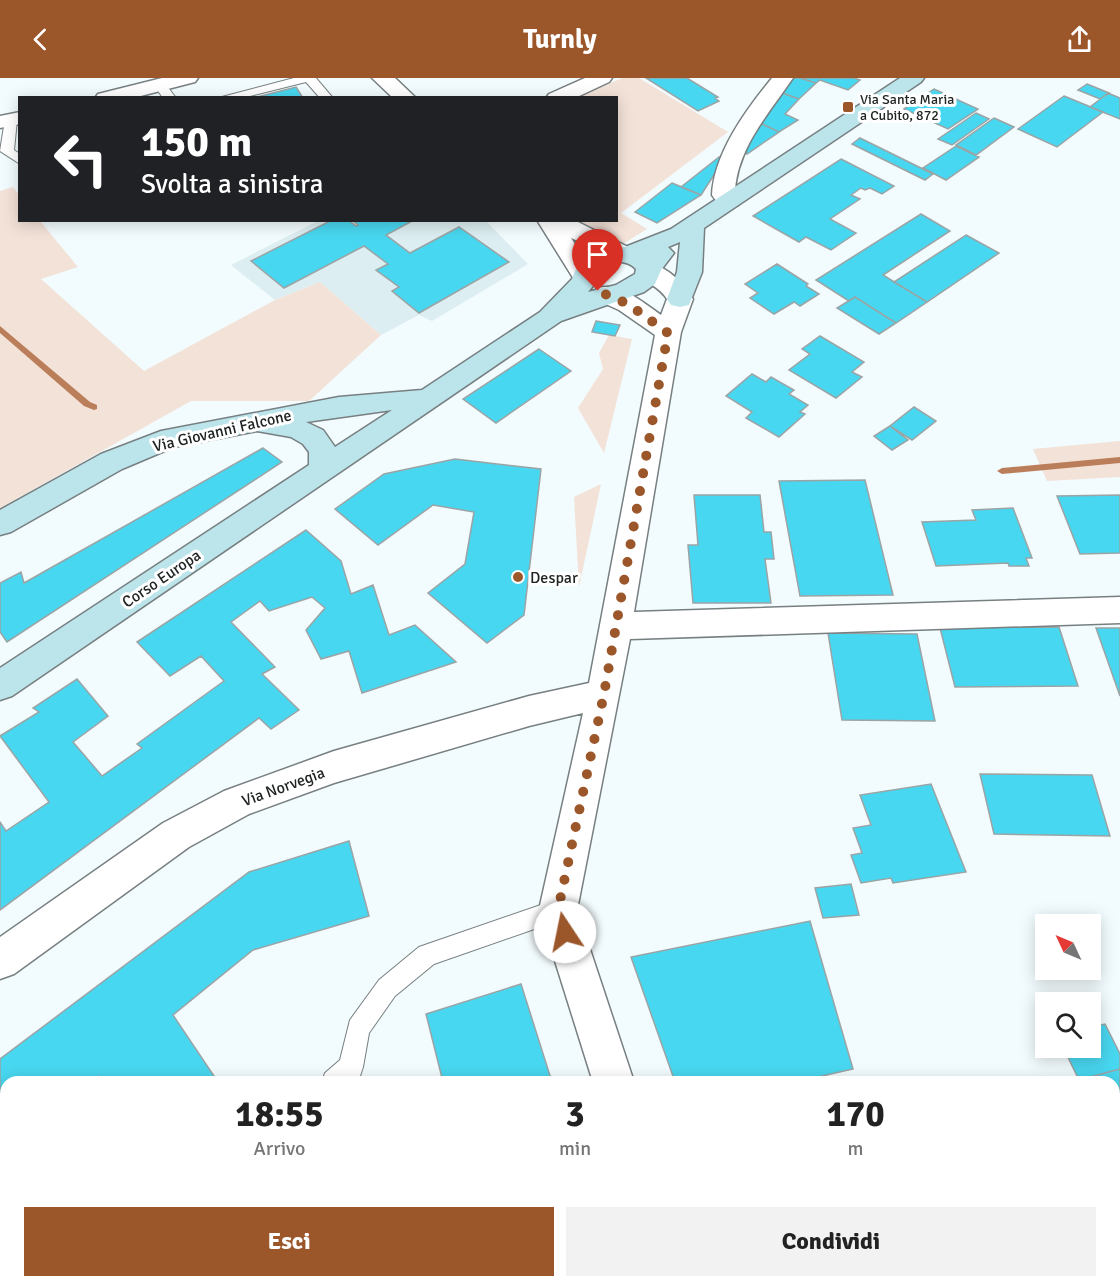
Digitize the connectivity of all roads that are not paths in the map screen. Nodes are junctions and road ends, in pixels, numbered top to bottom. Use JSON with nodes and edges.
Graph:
{"nodes":[{"id":1,"x":188,"y":78,"type":"edge"},
{"id":2,"x":382,"y":78,"type":"edge"},
{"id":3,"x":602,"y":78,"type":"edge"},
{"id":4,"x":783,"y":78,"type":"edge"},
{"id":5,"x":914,"y":78,"type":"edge"},
{"id":6,"x":165,"y":91,"type":"edge"},
{"id":7,"x":122,"y":96,"type":"edge"},
{"id":8,"x":232,"y":96,"type":"edge"},
{"id":9,"x":325,"y":96,"type":"edge"},
{"id":10,"x":404,"y":96,"type":"edge"},
{"id":11,"x":561,"y":96,"type":"edge"},
{"id":12,"x":10,"y":120,"type":"edge"},
{"id":13,"x":18,"y":159,"type":"edge"},
{"id":14,"x":730,"y":200,"type":"junction"},
{"id":15,"x":549,"y":222,"type":"edge"},
{"id":16,"x":558,"y":222,"type":"edge"},
{"id":17,"x":686,"y":230,"type":"junction"},
{"id":18,"x":625,"y":254,"type":"junction"},
{"id":19,"x":649,"y":269,"type":"junction"},
{"id":20,"x":584,"y":278,"type":"junction"},
{"id":21,"x":606,"y":294,"type":"junction"},
{"id":22,"x":680,"y":298,"type":"junction"},
{"id":23,"x":549,"y":318,"type":"junction"},
{"id":24,"x":668,"y":333,"type":"junction"},
{"id":25,"x":427,"y":399,"type":"junction"},
{"id":26,"x":252,"y":422,"type":"junction"},
{"id":27,"x":322,"y":469,"type":"junction"},
{"id":28,"x":0,"y":524,"type":"edge"},
{"id":29,"x":1120,"y":610,"type":"edge"},
{"id":30,"x":616,"y":626,"type":"junction"},
{"id":31,"x":0,"y":686,"type":"edge"},
{"id":32,"x":604,"y":694,"type":"junction"},
{"id":33,"x":558,"y":910,"type":"junction"},
{"id":34,"x":0,"y":960,"type":"edge"},
{"id":35,"x":347,"y":1076,"type":"edge"},
{"id":36,"x":612,"y":1076,"type":"edge"}],
"edges":[{"from":1,"to":6,"type":"street"},
{"from":2,"to":10,"type":"street"},
{"from":3,"to":11,"type":"street"},
{"from":4,"to":14,"type":"street"},
{"from":5,"to":14,"type":"main road"},
{"from":6,"to":7,"type":"street"},
{"from":8,"to":9,"type":"lane"},
{"from":12,"to":13,"type":"lane"},
{"from":14,"to":17,"type":"main road"},
{"from":15,"to":20,"type":"street"},
{"from":16,"to":18,"type":"street"},
{"from":17,"to":18,"type":"main road"},
{"from":17,"to":19,"type":"main road"},
{"from":17,"to":22,"type":"main road"},
{"from":18,"to":19,"type":"main road"},
{"from":18,"to":20,"type":"main road"},
{"from":19,"to":21,"type":"main road"},
{"from":19,"to":22,"type":"street"},
{"from":20,"to":21,"type":"main road"},
{"from":20,"to":23,"type":"main road"},
{"from":21,"to":23,"type":"main road"},
{"from":21,"to":24,"type":"street"},
{"from":22,"to":24,"type":"street"},
{"from":23,"to":25,"type":"main road","name":"Corso Europa"},
{"from":24,"to":30,"type":"street"},
{"from":25,"to":26,"type":"main road","name":"Via Giovanni Falcone"},
{"from":25,"to":27,"type":"main road","name":"Corso Europa"},
{"from":26,"to":27,"type":"main road"},
{"from":26,"to":28,"type":"main road","name":"Via Giovanni Falcone"},
{"from":27,"to":31,"type":"main road","name":"Corso Europa"},
{"from":29,"to":30,"type":"street"},
{"from":30,"to":32,"type":"street"},
{"from":32,"to":33,"type":"street"},
{"from":32,"to":34,"type":"street","name":"Via Norvegia"},
{"from":33,"to":35,"type":"lane"},
{"from":33,"to":36,"type":"street"}]}
